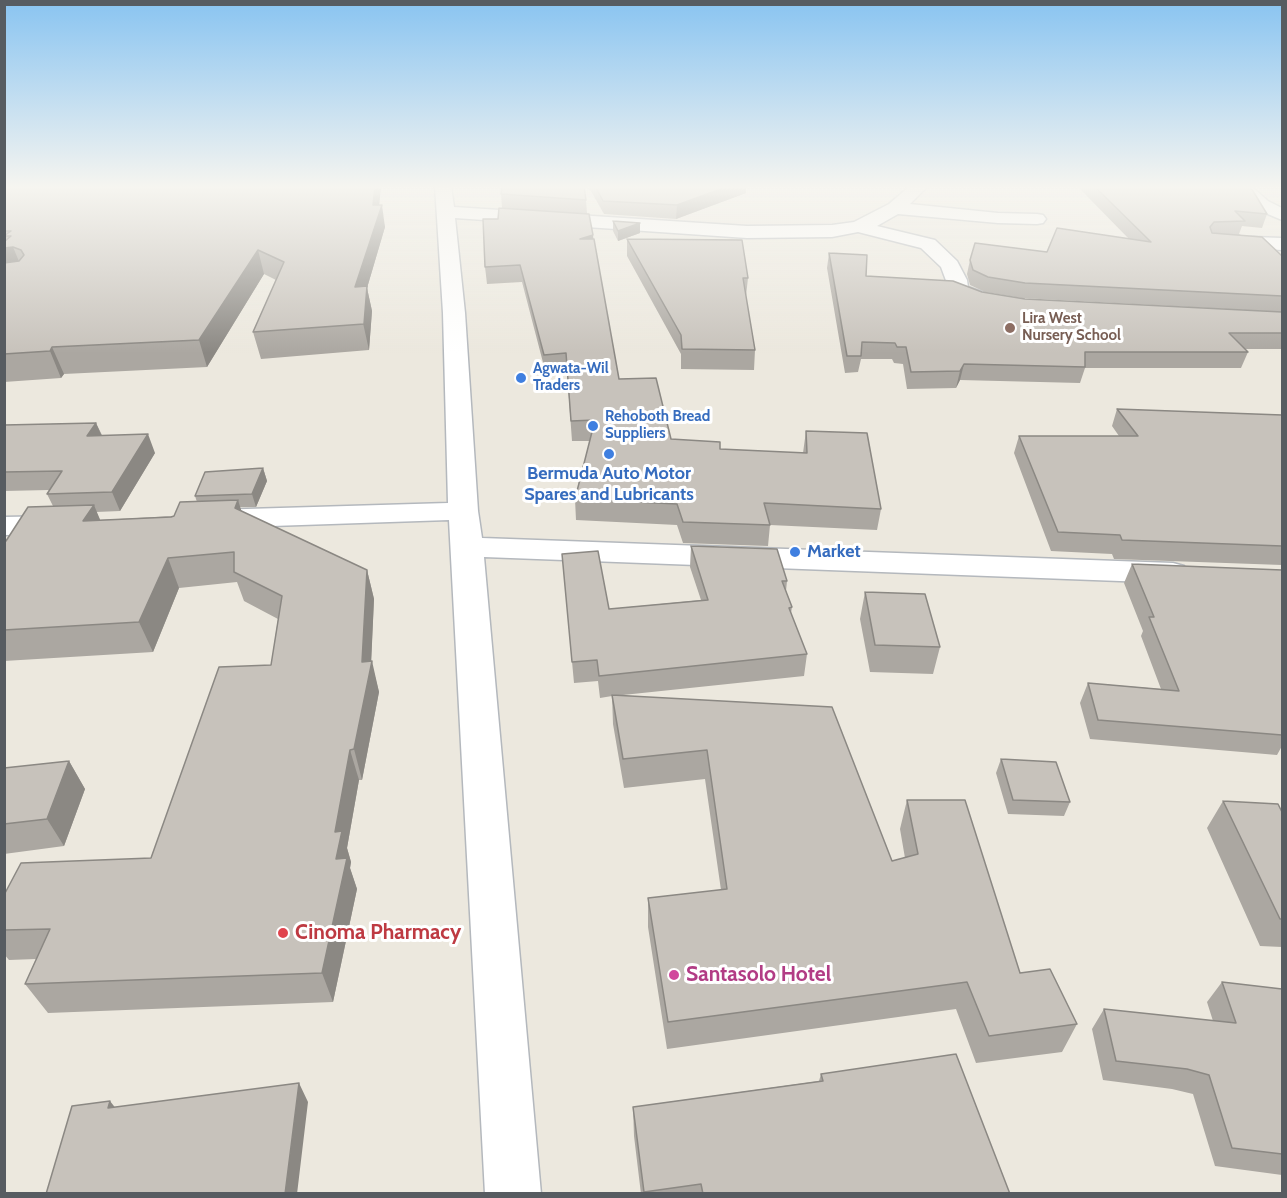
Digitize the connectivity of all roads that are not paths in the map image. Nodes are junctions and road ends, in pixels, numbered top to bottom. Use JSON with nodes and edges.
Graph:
{"nodes":[{"id":1,"x":448,"y":242,"type":"edge"},
{"id":2,"x":919,"y":242,"type":"edge"},
{"id":3,"x":1216,"y":242,"type":"edge"},
{"id":4,"x":1282,"y":244,"type":"edge"},
{"id":5,"x":1011,"y":304,"type":"edge"},
{"id":6,"x":463,"y":511,"type":"junction"},
{"id":7,"x":181,"y":520,"type":"edge"},
{"id":8,"x":87,"y":524,"type":"edge"},
{"id":9,"x":4,"y":526,"type":"edge"},
{"id":10,"x":468,"y":547,"type":"junction"},
{"id":11,"x":1200,"y":574,"type":"edge"},
{"id":12,"x":513,"y":1194,"type":"edge"}],
"edges":[{"from":1,"to":6,"type":"street"},
{"from":2,"to":5,"type":"street"},
{"from":3,"to":4,"type":"street"},
{"from":6,"to":7,"type":"street"},
{"from":6,"to":10,"type":"street"},
{"from":8,"to":9,"type":"street"},
{"from":10,"to":11,"type":"street"},
{"from":10,"to":12,"type":"street"}]}
